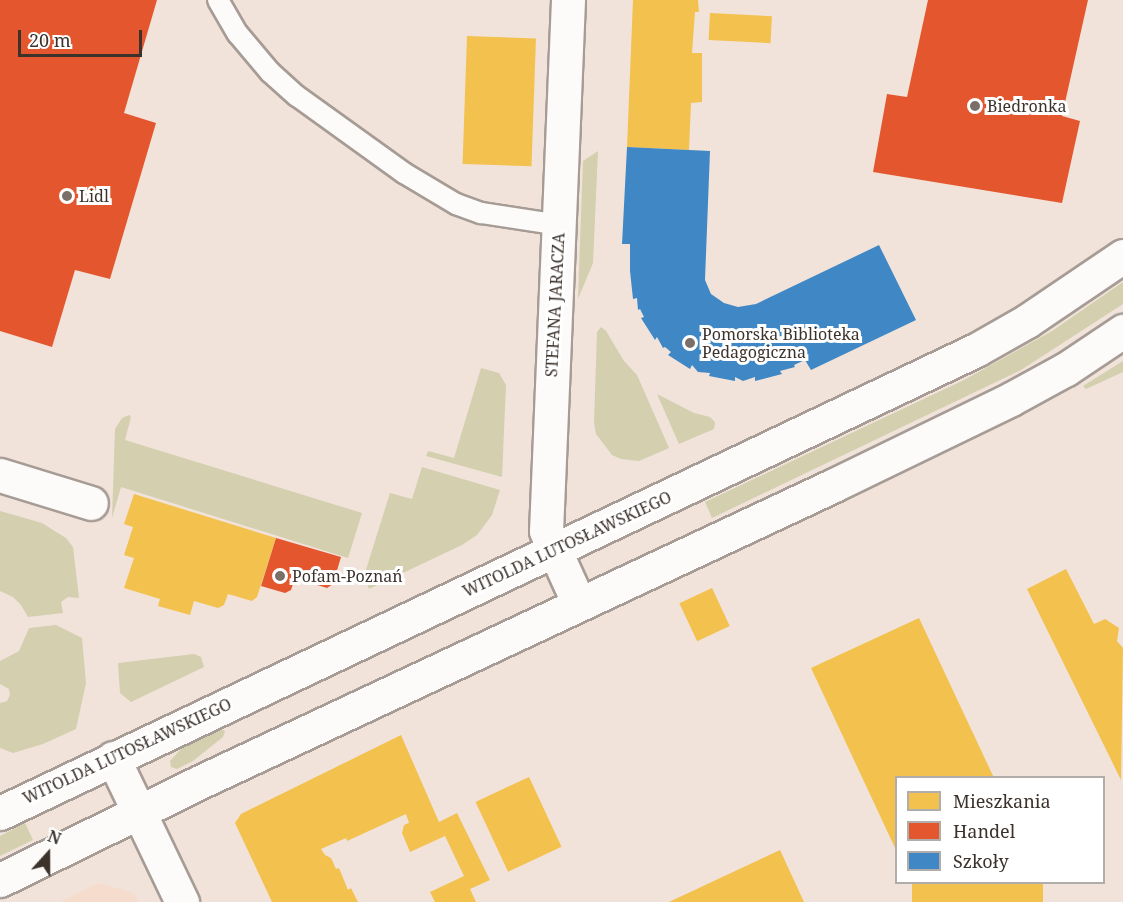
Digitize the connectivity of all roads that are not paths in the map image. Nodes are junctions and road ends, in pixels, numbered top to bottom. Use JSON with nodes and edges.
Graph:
{"nodes":[{"id":1,"x":218,"y":0,"type":"edge"},
{"id":2,"x":568,"y":0,"type":"edge"},
{"id":3,"x":559,"y":225,"type":"junction"},
{"id":4,"x":1123,"y":256,"type":"edge"},
{"id":5,"x":1123,"y":331,"type":"edge"},
{"id":6,"x":0,"y":475,"type":"edge"},
{"id":7,"x":91,"y":503,"type":"dead end"},
{"id":8,"x":554,"y":550,"type":"junction"},
{"id":9,"x":579,"y":604,"type":"junction"},
{"id":10,"x":113,"y":758,"type":"junction"},
{"id":11,"x":139,"y":811,"type":"junction"},
{"id":12,"x":0,"y":813,"type":"edge"},
{"id":13,"x":0,"y":880,"type":"edge"},
{"id":14,"x":182,"y":902,"type":"edge"}],
"edges":[{"from":1,"to":3,"type":"lane"},
{"from":2,"to":3,"type":"main road","name":"STEFANA JARACZA"},
{"from":3,"to":8,"type":"main road","name":"STEFANA JARACZA"},
{"from":4,"to":8,"type":"main road","name":"WITOLDA LUTOSŁAWSKIEGO"},
{"from":5,"to":9,"type":"main road"},
{"from":6,"to":7,"type":"main road"},
{"from":8,"to":9,"type":"main road","name":"STEFANA JARACZA"},
{"from":8,"to":10,"type":"main road","name":"WITOLDA LUTOSŁAWSKIEGO"},
{"from":9,"to":11,"type":"main road"},
{"from":10,"to":11,"type":"main road"},
{"from":10,"to":12,"type":"main road","name":"WITOLDA LUTOSŁAWSKIEGO"},
{"from":11,"to":13,"type":"main road"},
{"from":11,"to":14,"type":"main road"}]}
